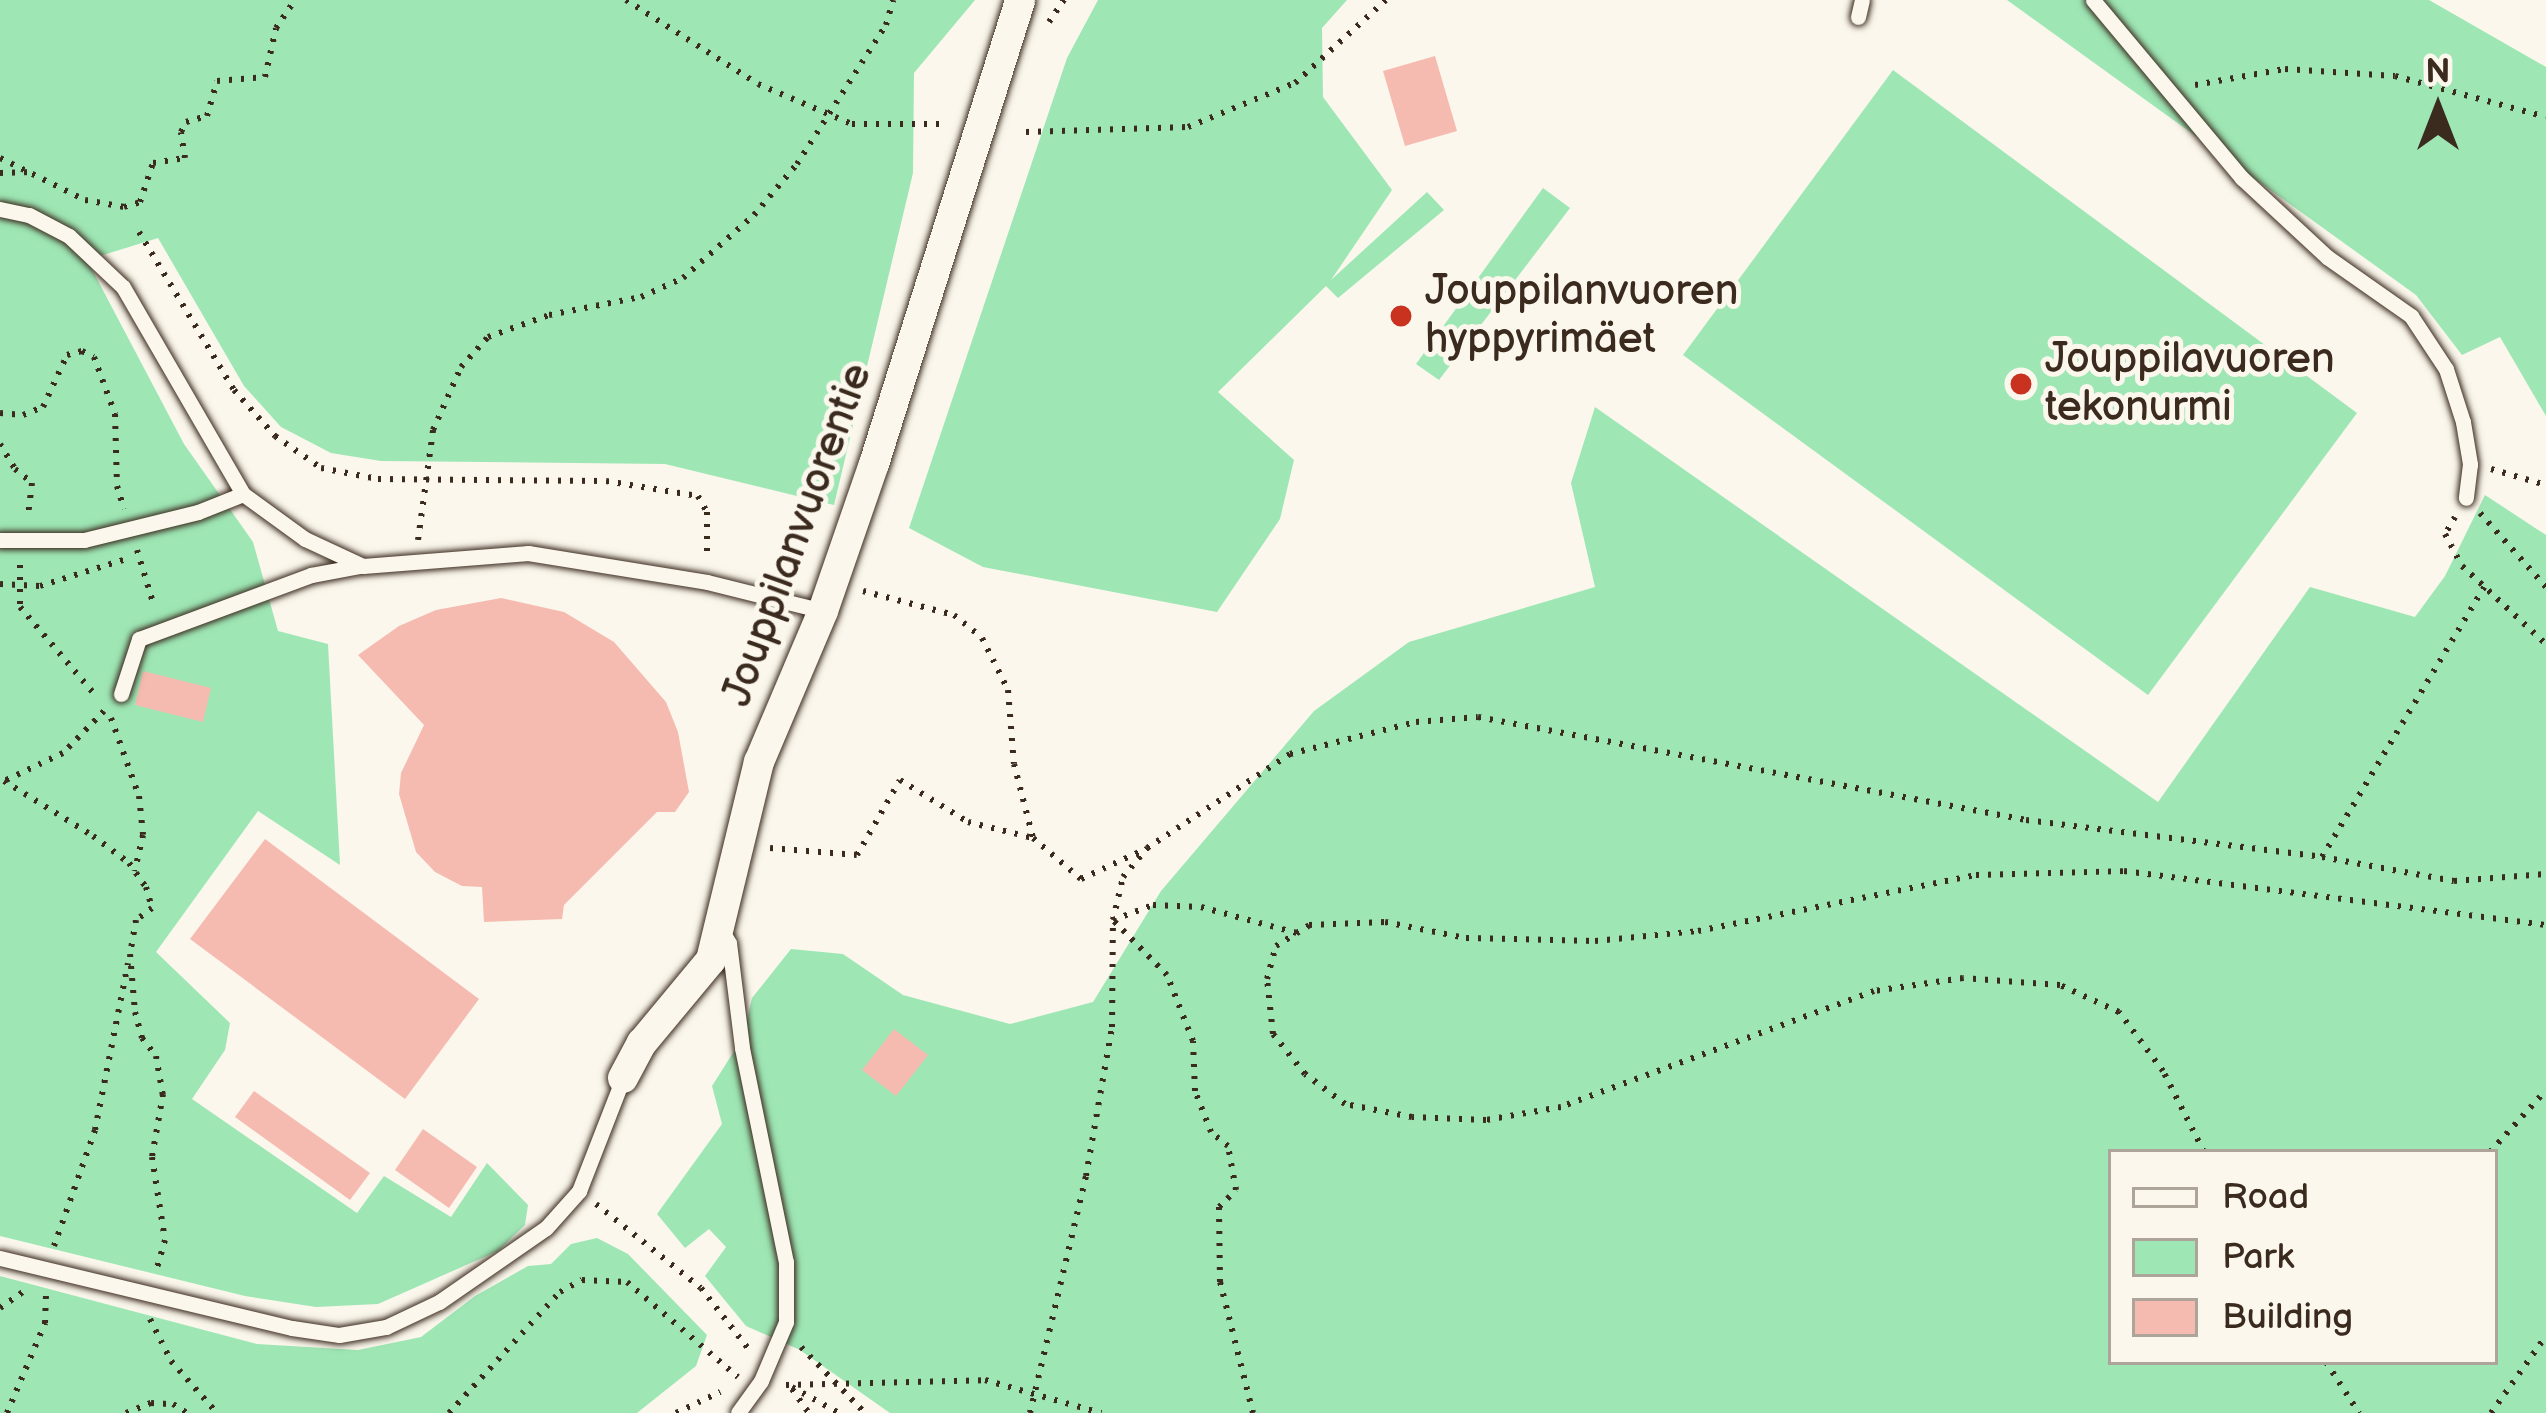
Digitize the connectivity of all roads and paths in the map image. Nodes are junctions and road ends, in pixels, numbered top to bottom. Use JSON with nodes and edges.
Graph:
{"nodes":[{"id":1,"x":295,"y":0,"type":"edge"},
{"id":2,"x":626,"y":0,"type":"edge"},
{"id":3,"x":893,"y":0,"type":"edge"},
{"id":4,"x":1020,"y":0,"type":"edge"},
{"id":5,"x":1386,"y":0,"type":"edge"},
{"id":6,"x":2093,"y":0,"type":"edge"},
{"id":7,"x":2168,"y":90,"type":"junction"},
{"id":8,"x":832,"y":116,"type":"junction"},
{"id":9,"x":2546,"y":118,"type":"edge"},
{"id":10,"x":980,"y":124,"type":"junction"},
{"id":11,"x":1026,"y":132,"type":"dead end"},
{"id":12,"x":0,"y":158,"type":"edge"},
{"id":13,"x":35,"y":172,"type":"junction"},
{"id":14,"x":0,"y":173,"type":"edge"},
{"id":15,"x":0,"y":209,"type":"edge"},
{"id":16,"x":139,"y":232,"type":"dead end"},
{"id":17,"x":0,"y":413,"type":"edge"},
{"id":18,"x":0,"y":444,"type":"edge"},
{"id":19,"x":2470,"y":464,"type":"junction"},
{"id":20,"x":425,"y":478,"type":"junction"},
{"id":21,"x":2546,"y":484,"type":"edge"},
{"id":22,"x":243,"y":494,"type":"junction"},
{"id":23,"x":2466,"y":497,"type":"junction"},
{"id":24,"x":130,"y":526,"type":"junction"},
{"id":25,"x":0,"y":540,"type":"edge"},
{"id":26,"x":25,"y":543,"type":"junction"},
{"id":27,"x":417,"y":562,"type":"junction"},
{"id":28,"x":363,"y":566,"type":"junction"},
{"id":29,"x":707,"y":582,"type":"junction"},
{"id":30,"x":2485,"y":587,"type":"junction"},
{"id":31,"x":2546,"y":587,"type":"edge"},
{"id":32,"x":853,"y":589,"type":"dead end"},
{"id":33,"x":823,"y":611,"type":"junction"},
{"id":34,"x":155,"y":633,"type":"junction"},
{"id":35,"x":2546,"y":644,"type":"edge"},
{"id":36,"x":121,"y":694,"type":"dead end"},
{"id":37,"x":106,"y":709,"type":"junction"},
{"id":38,"x":2,"y":782,"type":"edge"},
{"id":39,"x":1033,"y":838,"type":"junction"},
{"id":40,"x":737,"y":841,"type":"junction"},
{"id":41,"x":1147,"y":848,"type":"junction"},
{"id":42,"x":2322,"y":857,"type":"junction"},
{"id":43,"x":135,"y":872,"type":"junction"},
{"id":44,"x":2546,"y":874,"type":"edge"},
{"id":45,"x":1113,"y":920,"type":"junction"},
{"id":46,"x":718,"y":923,"type":"junction"},
{"id":47,"x":2546,"y":925,"type":"edge"},
{"id":48,"x":1297,"y":932,"type":"junction"},
{"id":49,"x":130,"y":954,"type":"junction"},
{"id":50,"x":623,"y":1078,"type":"joint"},
{"id":51,"x":2546,"y":1090,"type":"edge"},
{"id":52,"x":2202,"y":1149,"type":"edge"},
{"id":53,"x":2493,"y":1149,"type":"edge"},
{"id":54,"x":579,"y":1191,"type":"junction"},
{"id":55,"x":0,"y":1258,"type":"edge"},
{"id":56,"x":46,"y":1271,"type":"junction"},
{"id":57,"x":151,"y":1297,"type":"junction"},
{"id":58,"x":786,"y":1322,"type":"junction"},
{"id":59,"x":2546,"y":1336,"type":"edge"},
{"id":60,"x":2328,"y":1365,"type":"edge"},
{"id":61,"x":767,"y":1367,"type":"junction"},
{"id":62,"x":831,"y":1381,"type":"junction"},
{"id":63,"x":746,"y":1384,"type":"dead end"},
{"id":64,"x":790,"y":1386,"type":"junction"},
{"id":65,"x":1040,"y":1393,"type":"junction"},
{"id":66,"x":7,"y":1413,"type":"edge"},
{"id":67,"x":126,"y":1413,"type":"edge"},
{"id":68,"x":187,"y":1413,"type":"edge"},
{"id":69,"x":217,"y":1413,"type":"edge"},
{"id":70,"x":449,"y":1413,"type":"edge"},
{"id":71,"x":738,"y":1413,"type":"edge"},
{"id":72,"x":809,"y":1413,"type":"edge"},
{"id":73,"x":839,"y":1413,"type":"edge"},
{"id":74,"x":865,"y":1413,"type":"edge"},
{"id":75,"x":1030,"y":1413,"type":"edge"},
{"id":76,"x":1101,"y":1413,"type":"edge"},
{"id":77,"x":1252,"y":1413,"type":"edge"},
{"id":78,"x":2359,"y":1413,"type":"edge"},
{"id":79,"x":2491,"y":1413,"type":"edge"}],
"edges":[{"from":1,"to":13,"type":"path"},
{"from":2,"to":8,"type":"path"},
{"from":3,"to":8,"type":"path"},
{"from":4,"to":10,"type":"street","name":"Jouppilanvuorentie"},
{"from":5,"to":11,"type":"path"},
{"from":6,"to":7,"type":"lane"},
{"from":7,"to":9,"type":"path"},
{"from":7,"to":19,"type":"lane"},
{"from":8,"to":10,"type":"path"},
{"from":8,"to":20,"type":"path"},
{"from":10,"to":33,"type":"street","name":"Jouppilanvuorentie"},
{"from":12,"to":13,"type":"path"},
{"from":13,"to":14,"type":"path"},
{"from":15,"to":22,"type":"lane"},
{"from":16,"to":20,"type":"path"},
{"from":17,"to":24,"type":"path"},
{"from":18,"to":26,"type":"path"},
{"from":19,"to":21,"type":"path"},
{"from":19,"to":23,"type":"lane"},
{"from":20,"to":27,"type":"path"},
{"from":20,"to":29,"type":"path"},
{"from":22,"to":24,"type":"lane"},
{"from":22,"to":28,"type":"lane"},
{"from":23,"to":30,"type":"path"},
{"from":23,"to":31,"type":"path"},
{"from":24,"to":26,"type":"lane"},
{"from":24,"to":34,"type":"path"},
{"from":25,"to":26,"type":"lane"},
{"from":26,"to":37,"type":"path"},
{"from":27,"to":28,"type":"lane"},
{"from":27,"to":29,"type":"lane"},
{"from":28,"to":34,"type":"lane"},
{"from":29,"to":33,"type":"lane"},
{"from":30,"to":35,"type":"path"},
{"from":30,"to":42,"type":"path"},
{"from":32,"to":39,"type":"path"},
{"from":33,"to":40,"type":"street","name":"Jouppilanvuorentie"},
{"from":34,"to":36,"type":"lane"},
{"from":37,"to":38,"type":"path"},
{"from":37,"to":43,"type":"path"},
{"from":38,"to":43,"type":"path"},
{"from":39,"to":40,"type":"path"},
{"from":39,"to":41,"type":"path"},
{"from":40,"to":46,"type":"street","name":"Jouppilanvuorentie"},
{"from":41,"to":42,"type":"path"},
{"from":41,"to":45,"type":"path"},
{"from":42,"to":44,"type":"path"},
{"from":43,"to":49,"type":"path"},
{"from":45,"to":48,"type":"path"},
{"from":45,"to":65,"type":"path"},
{"from":45,"to":77,"type":"path"},
{"from":46,"to":50,"type":"street","name":"Jouppilanvuorentie"},
{"from":46,"to":58,"type":"lane"},
{"from":47,"to":48,"type":"path"},
{"from":48,"to":52,"type":"path"},
{"from":49,"to":56,"type":"path"},
{"from":49,"to":57,"type":"path"},
{"from":50,"to":54,"type":"lane"},
{"from":51,"to":53,"type":"path"},
{"from":54,"to":57,"type":"lane"},
{"from":54,"to":61,"type":"path"},
{"from":55,"to":56,"type":"lane"},
{"from":56,"to":57,"type":"lane"},
{"from":56,"to":66,"type":"path"},
{"from":57,"to":69,"type":"path"},
{"from":58,"to":61,"type":"lane"},
{"from":58,"to":62,"type":"path"},
{"from":59,"to":79,"type":"path"},
{"from":60,"to":78,"type":"path"},
{"from":61,"to":64,"type":"path"},
{"from":61,"to":71,"type":"lane"},
{"from":62,"to":64,"type":"path"},
{"from":62,"to":65,"type":"path"},
{"from":62,"to":74,"type":"path"},
{"from":63,"to":70,"type":"path"},
{"from":64,"to":72,"type":"path"},
{"from":64,"to":73,"type":"path"},
{"from":65,"to":75,"type":"path"},
{"from":65,"to":76,"type":"path"},
{"from":67,"to":68,"type":"path"}]}
